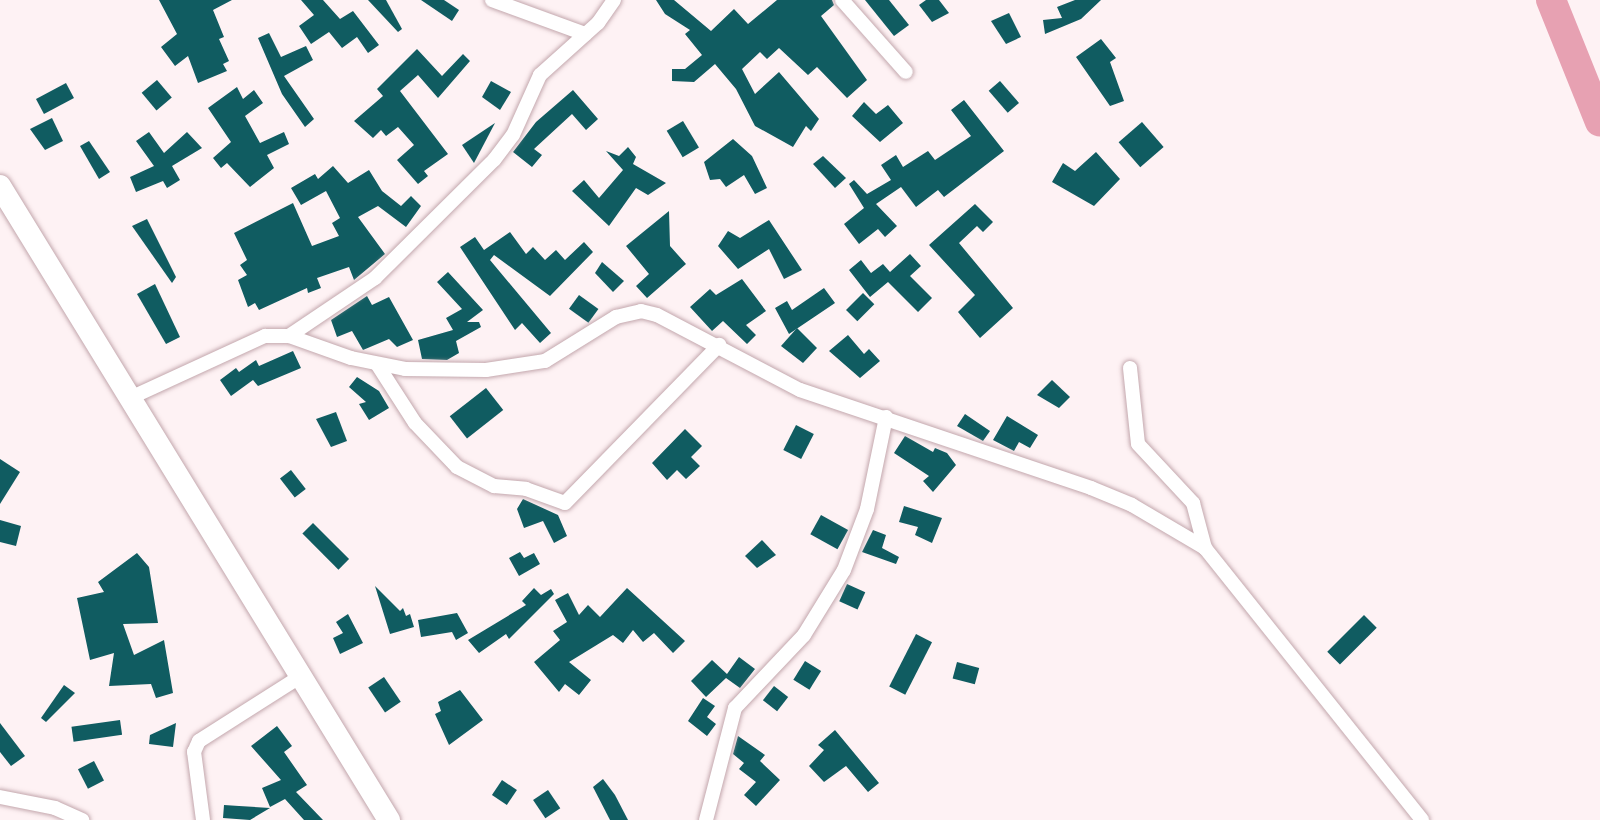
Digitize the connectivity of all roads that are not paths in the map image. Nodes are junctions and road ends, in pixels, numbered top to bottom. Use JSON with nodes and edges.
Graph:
{"nodes":[{"id":1,"x":492,"y":0,"type":"edge"},
{"id":2,"x":614,"y":0,"type":"edge"},
{"id":3,"x":842,"y":0,"type":"edge"},
{"id":4,"x":585,"y":34,"type":"junction"},
{"id":5,"x":906,"y":72,"type":"dead end"},
{"id":6,"x":0,"y":186,"type":"edge"},
{"id":7,"x":289,"y":336,"type":"junction"},
{"id":8,"x":719,"y":345,"type":"junction"},
{"id":9,"x":377,"y":364,"type":"junction"},
{"id":10,"x":1130,"y":368,"type":"dead end"},
{"id":11,"x":130,"y":398,"type":"junction"},
{"id":12,"x":886,"y":417,"type":"junction"},
{"id":13,"x":1205,"y":548,"type":"junction"},
{"id":14,"x":301,"y":676,"type":"junction"},
{"id":15,"x":0,"y":797,"type":"edge"},
{"id":16,"x":82,"y":820,"type":"edge"},
{"id":17,"x":203,"y":820,"type":"edge"},
{"id":18,"x":389,"y":820,"type":"edge"},
{"id":19,"x":706,"y":820,"type":"edge"},
{"id":20,"x":1422,"y":820,"type":"edge"}],
"edges":[{"from":1,"to":4,"type":"street"},
{"from":2,"to":4,"type":"street"},
{"from":3,"to":5,"type":"street"},
{"from":4,"to":7,"type":"street"},
{"from":6,"to":11,"type":"main road"},
{"from":7,"to":9,"type":"street"},
{"from":7,"to":11,"type":"street"},
{"from":8,"to":9,"type":"street"},
{"from":8,"to":9,"type":"street"},
{"from":8,"to":12,"type":"street"},
{"from":10,"to":13,"type":"street"},
{"from":11,"to":14,"type":"main road"},
{"from":12,"to":13,"type":"street"},
{"from":12,"to":19,"type":"street"},
{"from":13,"to":20,"type":"street"},
{"from":14,"to":17,"type":"street"},
{"from":14,"to":18,"type":"main road"},
{"from":15,"to":16,"type":"street"}]}
